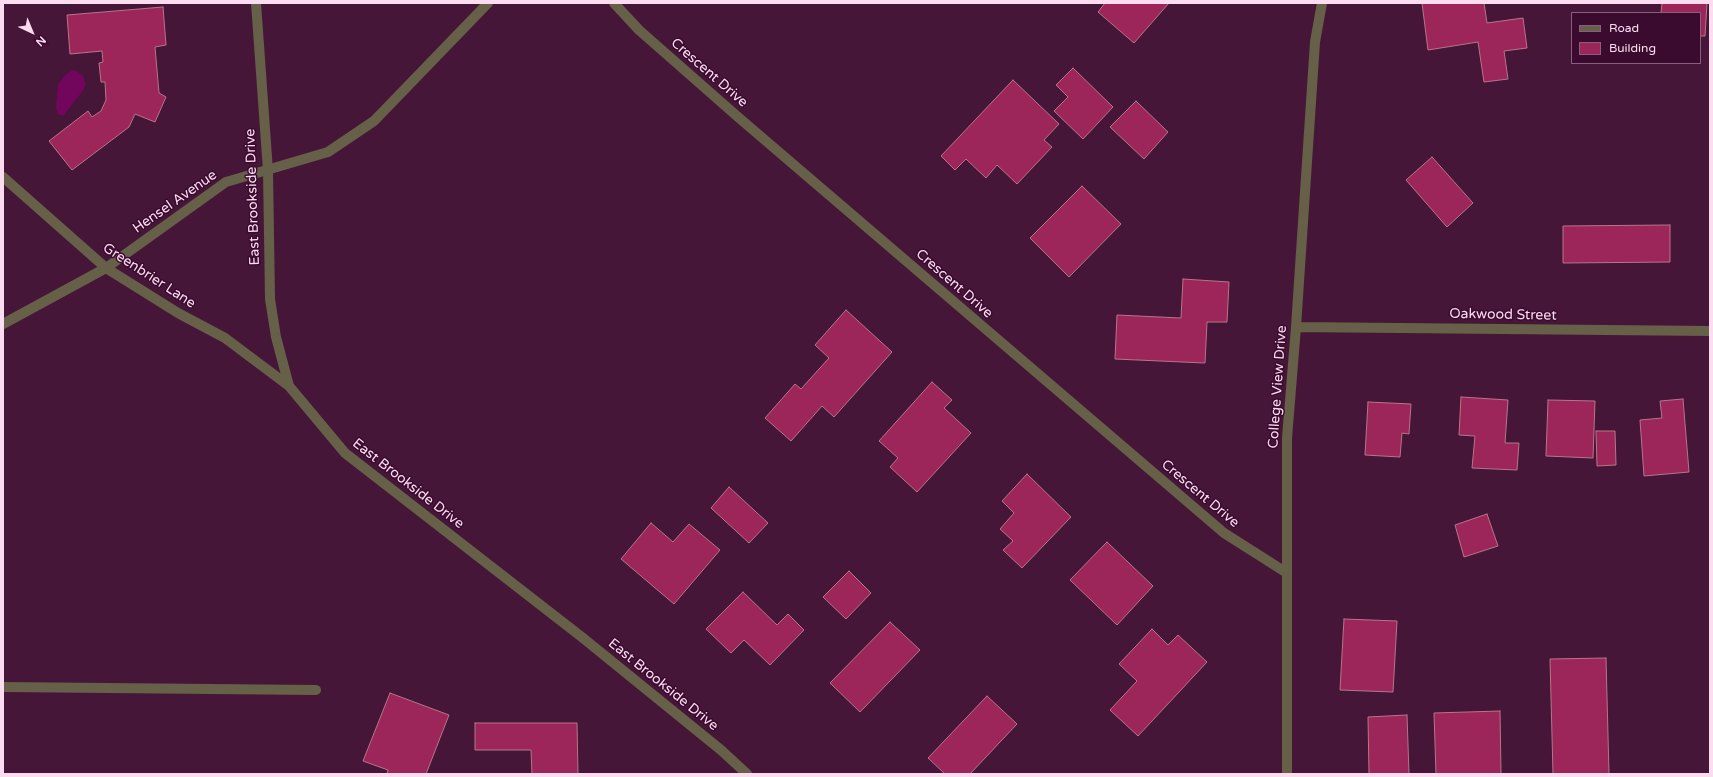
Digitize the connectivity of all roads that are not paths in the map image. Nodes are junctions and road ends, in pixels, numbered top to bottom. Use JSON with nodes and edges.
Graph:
{"nodes":[{"id":1,"x":256,"y":3,"type":"edge"},
{"id":2,"x":488,"y":3,"type":"edge"},
{"id":3,"x":614,"y":3,"type":"edge"},
{"id":4,"x":1322,"y":3,"type":"edge"},
{"id":5,"x":268,"y":171,"type":"junction"},
{"id":6,"x":3,"y":177,"type":"edge"},
{"id":7,"x":106,"y":268,"type":"junction"},
{"id":8,"x":3,"y":324,"type":"edge"},
{"id":9,"x":1296,"y":327,"type":"junction"},
{"id":10,"x":1710,"y":331,"type":"edge"},
{"id":11,"x":289,"y":386,"type":"junction"},
{"id":12,"x":1287,"y":573,"type":"junction"},
{"id":13,"x":3,"y":687,"type":"edge"},
{"id":14,"x":316,"y":690,"type":"dead end"},
{"id":15,"x":747,"y":774,"type":"edge"},
{"id":16,"x":1287,"y":774,"type":"edge"}],
"edges":[{"from":1,"to":5,"type":"street","name":"East Brookside Drive"},
{"from":2,"to":5,"type":"street","name":"Hensel Avenue"},
{"from":3,"to":12,"type":"street","name":"Crescent Drive"},
{"from":4,"to":9,"type":"street","name":"College View Drive"},
{"from":5,"to":7,"type":"street","name":"Hensel Avenue"},
{"from":5,"to":11,"type":"street","name":"East Brookside Drive"},
{"from":6,"to":7,"type":"street","name":"Greenbrier Lane"},
{"from":7,"to":8,"type":"street","name":"Hensel Avenue"},
{"from":7,"to":11,"type":"street","name":"Greenbrier Lane"},
{"from":9,"to":10,"type":"street","name":"Oakwood Street"},
{"from":9,"to":12,"type":"street","name":"College View Drive"},
{"from":11,"to":15,"type":"street","name":"East Brookside Drive"},
{"from":12,"to":16,"type":"street","name":"College View Drive"},
{"from":13,"to":14,"type":"street"}]}
